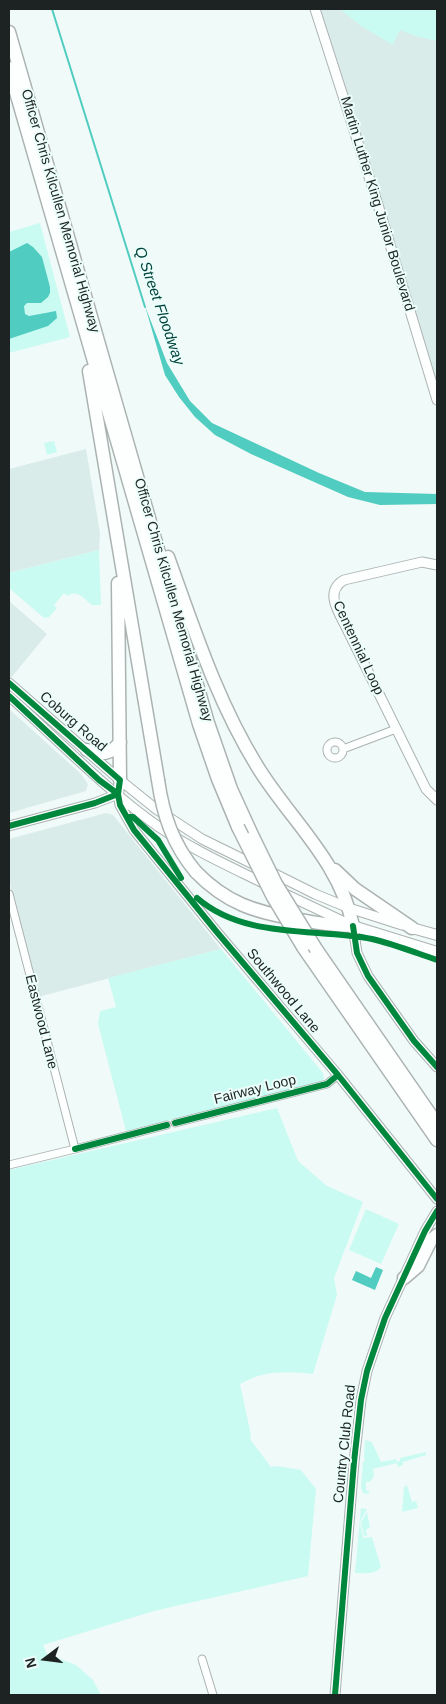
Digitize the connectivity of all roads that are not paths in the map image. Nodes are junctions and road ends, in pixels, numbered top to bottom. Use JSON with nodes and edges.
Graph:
{"nodes":[{"id":1,"x":315,"y":9,"type":"edge"},
{"id":2,"x":9,"y":32,"type":"edge"},
{"id":3,"x":9,"y":68,"type":"edge"},
{"id":4,"x":89,"y":346,"type":"junction"},
{"id":5,"x":437,"y":400,"type":"edge"},
{"id":6,"x":123,"y":430,"type":"junction"},
{"id":7,"x":117,"y":540,"type":"junction"},
{"id":8,"x":437,"y":565,"type":"edge"},
{"id":9,"x":9,"y":683,"type":"edge"},
{"id":10,"x":9,"y":696,"type":"edge"},
{"id":11,"x":396,"y":729,"type":"junction"},
{"id":12,"x":120,"y":742,"type":"junction"},
{"id":13,"x":343,"y":749,"type":"dead end"},
{"id":14,"x":87,"y":750,"type":"junction"},
{"id":15,"x":120,"y":780,"type":"junction"},
{"id":16,"x":118,"y":794,"type":"junction"},
{"id":17,"x":437,"y":800,"type":"edge"},
{"id":18,"x":9,"y":826,"type":"edge"},
{"id":19,"x":256,"y":865,"type":"junction"},
{"id":20,"x":340,"y":878,"type":"junction"},
{"id":21,"x":9,"y":894,"type":"edge"},
{"id":22,"x":350,"y":908,"type":"junction"},
{"id":23,"x":353,"y":926,"type":"junction"},
{"id":24,"x":412,"y":928,"type":"junction"},
{"id":25,"x":437,"y":935,"type":"edge"},
{"id":26,"x":310,"y":948,"type":"junction"},
{"id":27,"x":437,"y":952,"type":"edge"},
{"id":28,"x":437,"y":1067,"type":"edge"},
{"id":29,"x":338,"y":1075,"type":"junction"},
{"id":30,"x":175,"y":1123,"type":"dead end"},
{"id":31,"x":437,"y":1124,"type":"edge"},
{"id":32,"x":166,"y":1125,"type":"dead end"},
{"id":33,"x":437,"y":1140,"type":"edge"},
{"id":34,"x":75,"y":1150,"type":"junction"},
{"id":35,"x":9,"y":1165,"type":"edge"},
{"id":36,"x":437,"y":1199,"type":"edge"},
{"id":37,"x":437,"y":1211,"type":"edge"},
{"id":38,"x":437,"y":1235,"type":"edge"},
{"id":39,"x":404,"y":1278,"type":"junction"},
{"id":40,"x":202,"y":1659,"type":"dead end"},
{"id":41,"x":213,"y":1695,"type":"edge"},
{"id":42,"x":335,"y":1695,"type":"edge"}],
"edges":[{"from":1,"to":5,"type":"main road","name":"Martin Luther King Junior Boulevard"},
{"from":2,"to":6,"type":"highway","name":"Officer Chris Kilcullen Memorial Highway"},
{"from":3,"to":4,"type":"highway","name":"Officer Chris Kilcullen Memorial Highway"},
{"from":4,"to":7,"type":"highway"},
{"from":4,"to":19,"type":"highway","name":"Officer Chris Kilcullen Memorial Highway","bridge":true},
{"from":6,"to":20,"type":"highway"},
{"from":6,"to":26,"type":"highway","name":"Officer Chris Kilcullen Memorial Highway","bridge":true},
{"from":7,"to":12,"type":"highway"},
{"from":7,"to":23,"type":"highway","bridge":true},
{"from":8,"to":11,"type":"main road","name":"Centennial Loop"},
{"from":9,"to":14,"type":"main road","name":"Coburg Road"},
{"from":10,"to":16,"type":"main road","name":"Coburg Road"},
{"from":11,"to":13,"type":"street"},
{"from":11,"to":17,"type":"main road","name":"Centennial Loop"},
{"from":12,"to":14,"type":"highway"},
{"from":12,"to":15,"type":"highway"},
{"from":14,"to":15,"type":"main road","name":"Coburg Road"},
{"from":15,"to":16,"type":"main road"},
{"from":15,"to":19,"type":"main road","name":"Coburg Road"},
{"from":16,"to":18,"type":"main road"},
{"from":16,"to":23,"type":"main road","name":"Coburg Road"},
{"from":16,"to":29,"type":"main road","name":"Southwood Lane"},
{"from":19,"to":22,"type":"main road","name":"Coburg Road"},
{"from":19,"to":26,"type":"highway","name":"Officer Chris Kilcullen Memorial Highway","bridge":true},
{"from":20,"to":22,"type":"highway"},
{"from":20,"to":24,"type":"highway"},
{"from":21,"to":34,"type":"street","name":"Eastwood Lane"},
{"from":22,"to":23,"type":"highway"},
{"from":22,"to":24,"type":"main road","name":"Coburg Road"},
{"from":23,"to":27,"type":"main road","name":"Coburg Road"},
{"from":23,"to":28,"type":"main road"},
{"from":24,"to":25,"type":"main road","name":"Coburg Road"},
{"from":26,"to":31,"type":"highway","name":"Officer Chris Kilcullen Memorial Highway"},
{"from":26,"to":33,"type":"highway","name":"Officer Chris Kilcullen Memorial Highway"},
{"from":29,"to":30,"type":"street","name":"Fairway Loop"},
{"from":29,"to":36,"type":"main road","name":"Southwood Lane"},
{"from":32,"to":34,"type":"street"},
{"from":34,"to":35,"type":"street"},
{"from":37,"to":39,"type":"main road","name":"Country Club Road"},
{"from":38,"to":39,"type":"highway"},
{"from":39,"to":42,"type":"main road","name":"Country Club Road"},
{"from":40,"to":41,"type":"street"}]}
